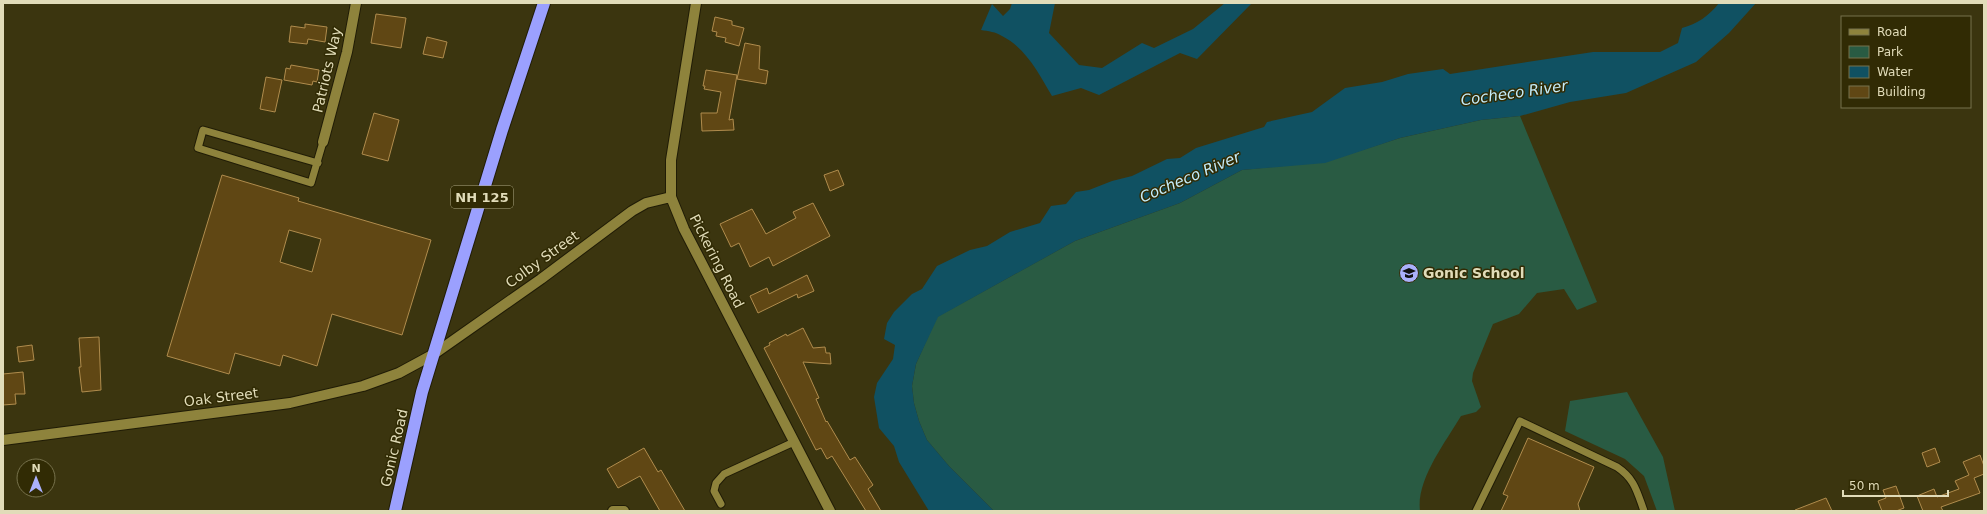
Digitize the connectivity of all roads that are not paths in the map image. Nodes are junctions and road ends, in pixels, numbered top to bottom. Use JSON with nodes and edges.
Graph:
{"nodes":[{"id":1,"x":356,"y":3,"type":"edge"},
{"id":2,"x":544,"y":3,"type":"edge"},
{"id":3,"x":696,"y":3,"type":"edge"},
{"id":4,"x":323,"y":142,"type":"joint"},
{"id":5,"x":318,"y":163,"type":"junction"},
{"id":6,"x":671,"y":197,"type":"junction"},
{"id":7,"x":434,"y":354,"type":"junction"},
{"id":8,"x":3,"y":440,"type":"edge"},
{"id":9,"x":794,"y":442,"type":"junction"},
{"id":10,"x":721,"y":504,"type":"dead end"},
{"id":11,"x":395,"y":511,"type":"edge"},
{"id":12,"x":613,"y":511,"type":"edge"},
{"id":13,"x":624,"y":511,"type":"edge"},
{"id":14,"x":830,"y":511,"type":"edge"},
{"id":15,"x":1476,"y":511,"type":"edge"},
{"id":16,"x":1644,"y":511,"type":"edge"}],
"edges":[{"from":1,"to":4,"type":"street","name":"Patriots Way"},
{"from":2,"to":7,"type":"highway","number":"NH 125"},
{"from":3,"to":6,"type":"street","name":"Pickering Road"},
{"from":4,"to":5,"type":"lane"},
{"from":5,"to":5,"type":"lane"},
{"from":6,"to":7,"type":"street","name":"Colby Street"},
{"from":6,"to":9,"type":"street","name":"Pickering Road"},
{"from":7,"to":8,"type":"street","name":"Oak Street"},
{"from":7,"to":11,"type":"highway","name":"Gonic Road","number":"NH 125"},
{"from":9,"to":10,"type":"lane"},
{"from":9,"to":14,"type":"street","name":"Pickering Road"},
{"from":12,"to":13,"type":"street"},
{"from":15,"to":16,"type":"lane"}]}
